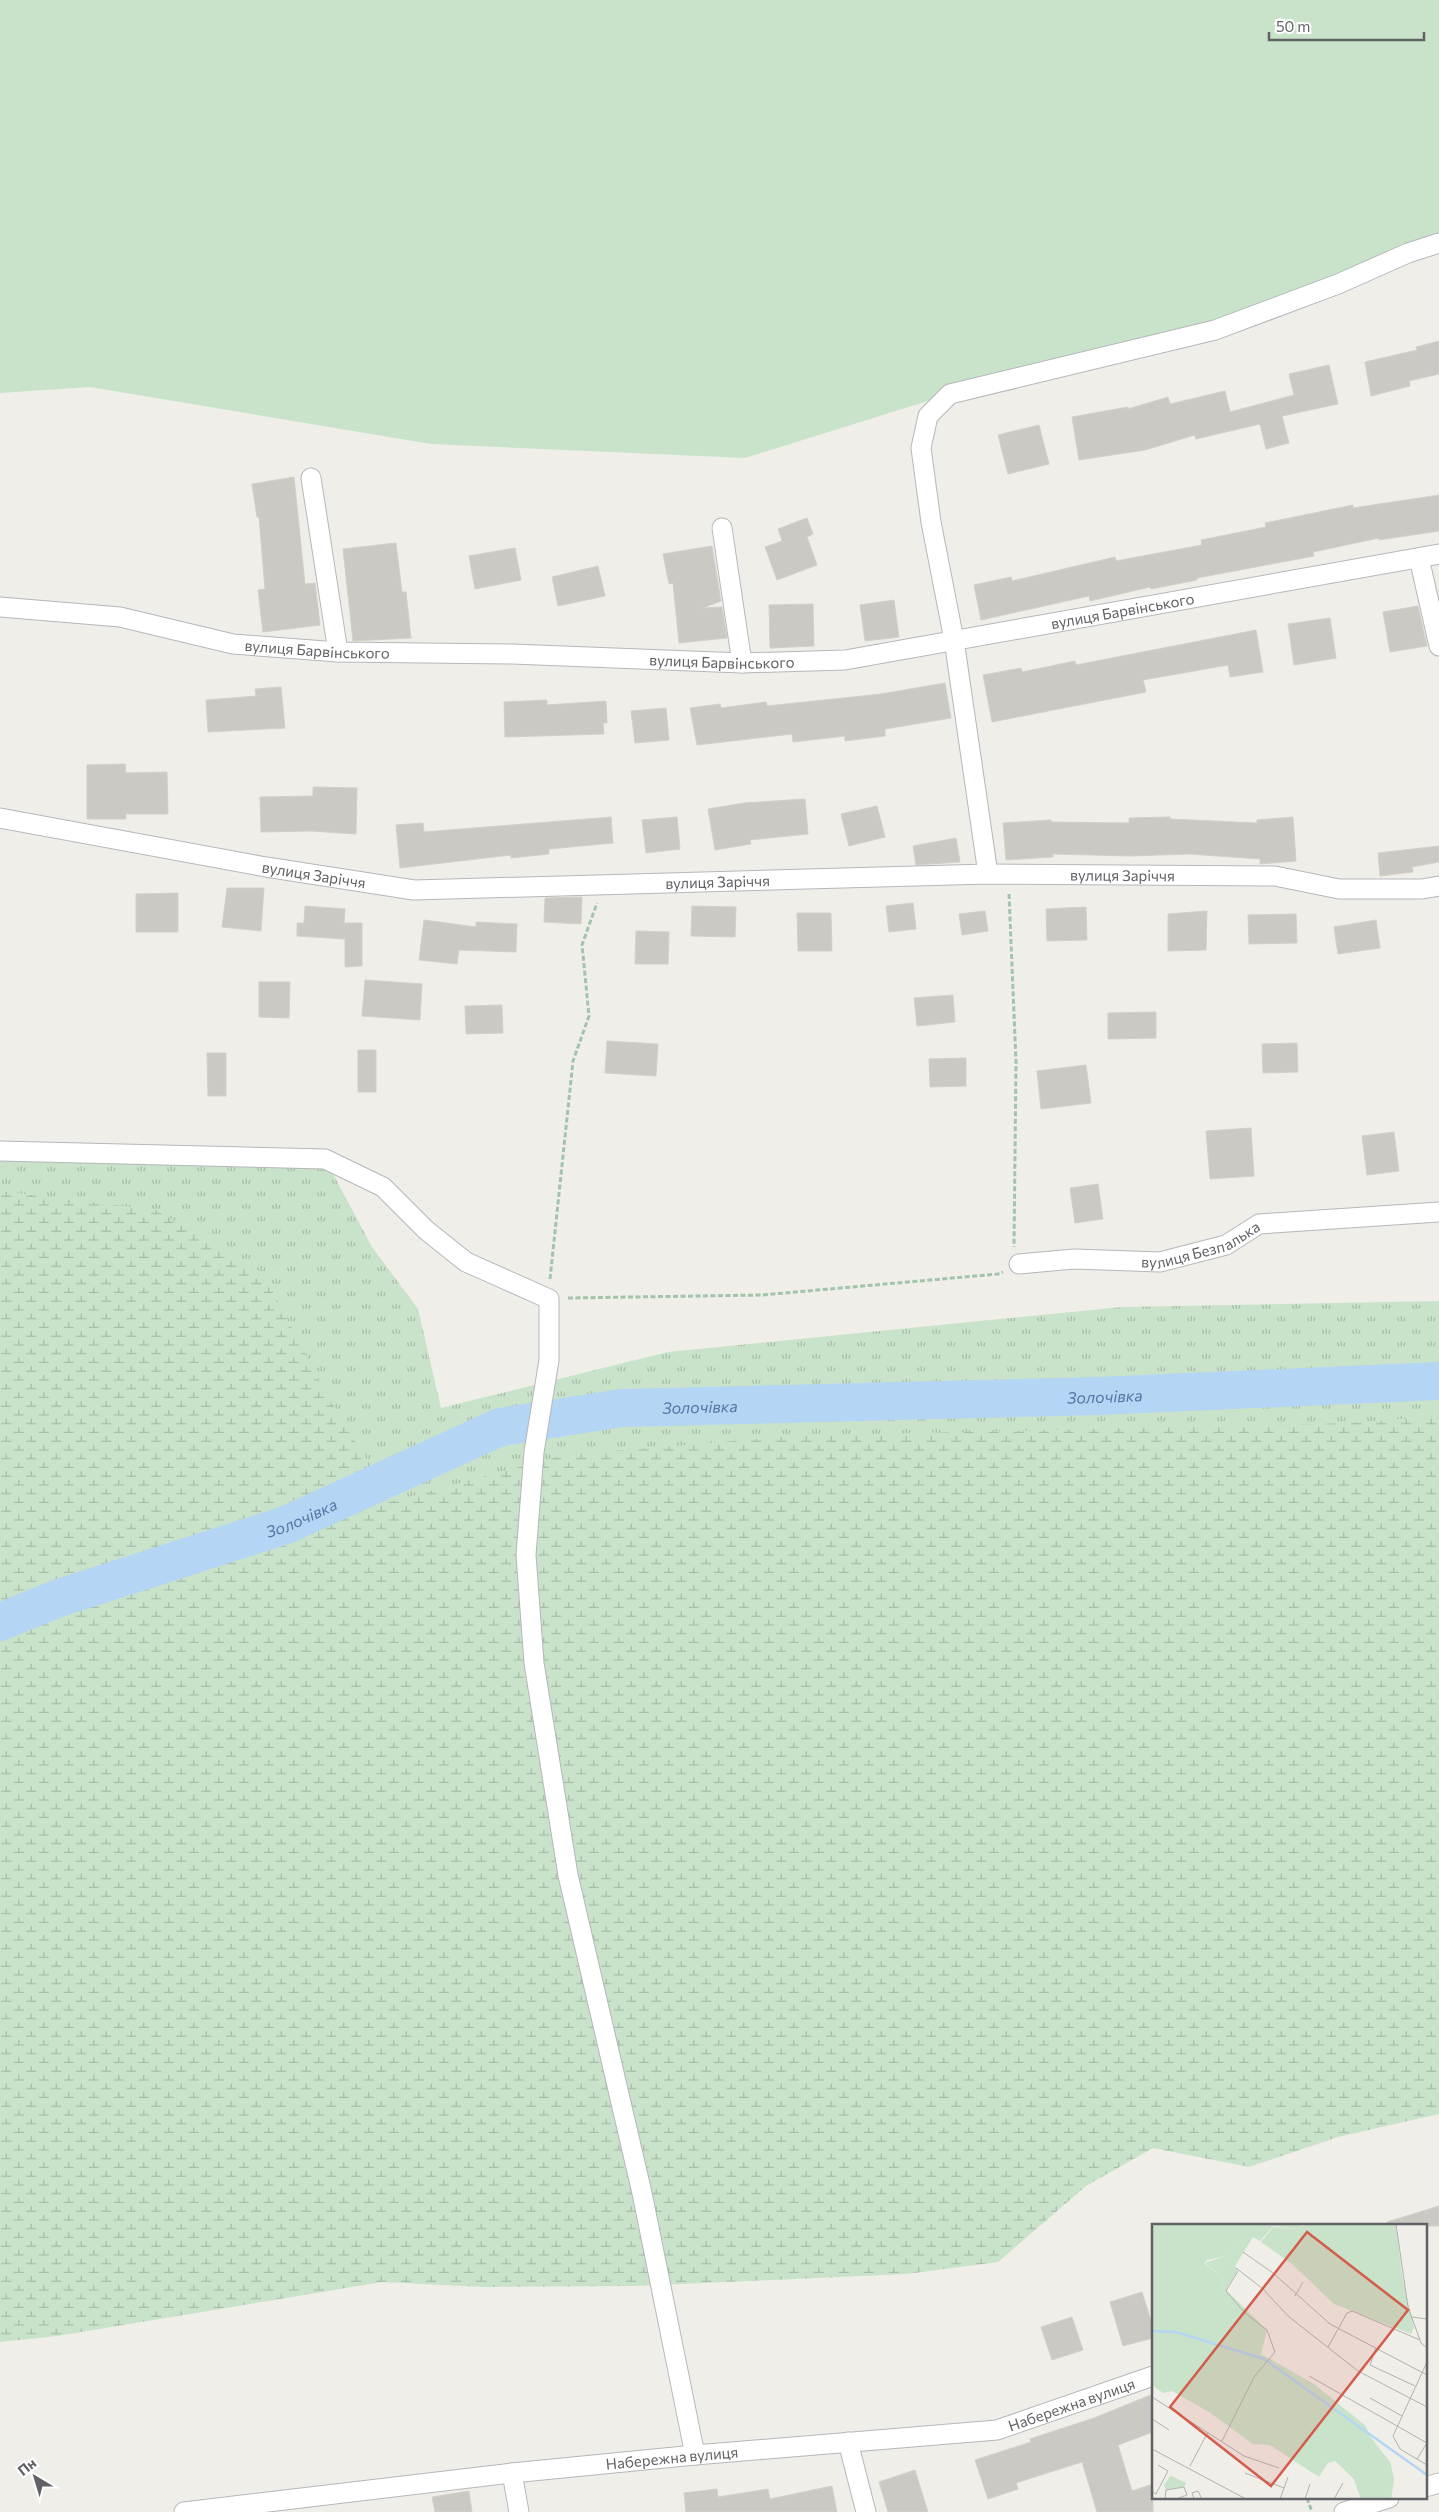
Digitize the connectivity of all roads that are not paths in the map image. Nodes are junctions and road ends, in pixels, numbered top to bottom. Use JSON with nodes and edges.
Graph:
{"nodes":[{"id":1,"x":1439,"y":243,"type":"edge"},
{"id":2,"x":311,"y":478,"type":"dead end"},
{"id":3,"x":722,"y":528,"type":"dead end"},
{"id":4,"x":1439,"y":554,"type":"edge"},
{"id":5,"x":1419,"y":558,"type":"junction"},
{"id":6,"x":0,"y":607,"type":"edge"},
{"id":7,"x":954,"y":640,"type":"junction"},
{"id":8,"x":1439,"y":646,"type":"edge"},
{"id":9,"x":338,"y":652,"type":"junction"},
{"id":10,"x":742,"y":663,"type":"junction"},
{"id":11,"x":0,"y":818,"type":"edge"},
{"id":12,"x":988,"y":874,"type":"junction"},
{"id":13,"x":1439,"y":886,"type":"edge"},
{"id":14,"x":0,"y":1152,"type":"edge"},
{"id":15,"x":1439,"y":1212,"type":"edge"},
{"id":16,"x":1019,"y":1264,"type":"road end"},
{"id":17,"x":1152,"y":2376,"type":"edge"},
{"id":18,"x":848,"y":2442,"type":"junction"},
{"id":19,"x":696,"y":2455,"type":"junction"},
{"id":20,"x":512,"y":2473,"type":"junction"},
{"id":21,"x":1439,"y":2483,"type":"edge"},
{"id":22,"x":1426,"y":2487,"type":"edge"},
{"id":23,"x":1383,"y":2500,"type":"edge"},
{"id":24,"x":184,"y":2512,"type":"edge"},
{"id":25,"x":519,"y":2512,"type":"edge"},
{"id":26,"x":866,"y":2512,"type":"edge"},
{"id":27,"x":1344,"y":2512,"type":"edge"}],
"edges":[{"from":1,"to":7,"type":"street"},
{"from":2,"to":9,"type":"street"},
{"from":3,"to":10,"type":"street"},
{"from":4,"to":5,"type":"street","name":"вулиця Барвінського"},
{"from":5,"to":7,"type":"street","name":"вулиця Барвінського"},
{"from":5,"to":8,"type":"street"},
{"from":6,"to":9,"type":"street","name":"вулиця Барвінського"},
{"from":7,"to":10,"type":"street","name":"вулиця Барвінського"},
{"from":7,"to":12,"type":"street"},
{"from":9,"to":10,"type":"street","name":"вулиця Барвінського"},
{"from":11,"to":12,"type":"street","name":"вулиця Заріччя"},
{"from":12,"to":13,"type":"street","name":"вулиця Заріччя"},
{"from":14,"to":19,"type":"street"},
{"from":15,"to":16,"type":"street","name":"вулиця Безпалька"},
{"from":17,"to":18,"type":"street","name":"Набережна вулиця"},
{"from":18,"to":19,"type":"street","name":"Набережна вулиця"},
{"from":18,"to":26,"type":"street"},
{"from":19,"to":20,"type":"street","name":"Набережна вулиця"},
{"from":20,"to":24,"type":"street","name":"Набережна вулиця"},
{"from":20,"to":25,"type":"street"},
{"from":21,"to":22,"type":"street"},
{"from":23,"to":27,"type":"street"}]}
